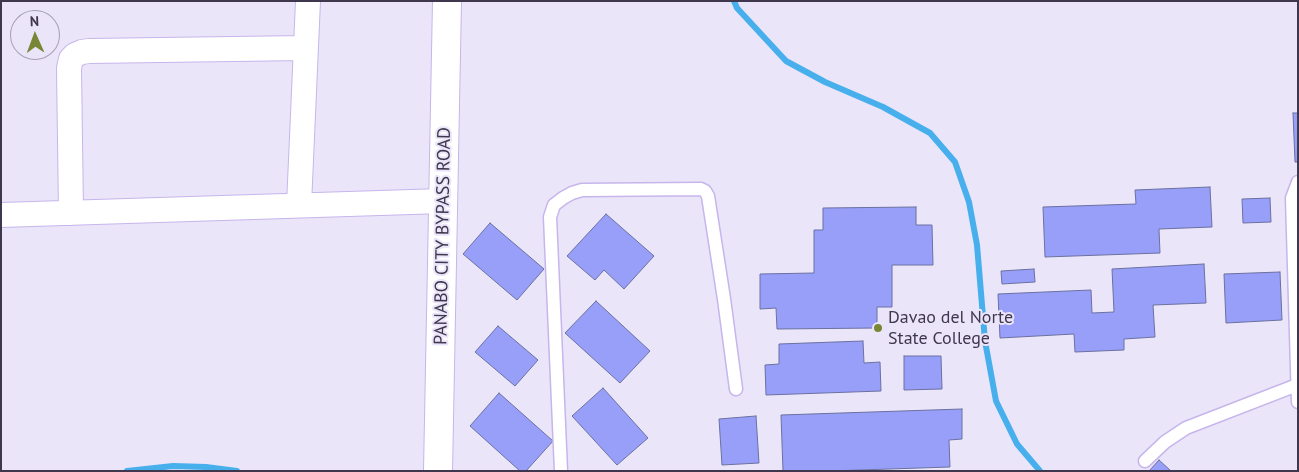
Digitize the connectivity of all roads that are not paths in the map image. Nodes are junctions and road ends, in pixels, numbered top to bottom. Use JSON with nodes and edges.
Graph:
{"nodes":[{"id":1,"x":308,"y":1,"type":"edge"},
{"id":2,"x":447,"y":1,"type":"edge"},
{"id":3,"x":306,"y":48,"type":"junction"},
{"id":4,"x":1298,"y":182,"type":"edge"},
{"id":5,"x":443,"y":201,"type":"junction"},
{"id":6,"x":299,"y":205,"type":"junction"},
{"id":7,"x":71,"y":213,"type":"junction"},
{"id":8,"x":1,"y":215,"type":"edge"},
{"id":9,"x":1296,"y":385,"type":"junction"},
{"id":10,"x":736,"y":389,"type":"dead end"},
{"id":11,"x":1298,"y":402,"type":"edge"},
{"id":12,"x":1145,"y":461,"type":"dead end"},
{"id":13,"x":438,"y":471,"type":"edge"},
{"id":14,"x":561,"y":471,"type":"edge"}],
"edges":[{"from":1,"to":3,"type":"street"},
{"from":2,"to":5,"type":"main road","name":"PANABO CITY BYPASS ROAD"},
{"from":3,"to":6,"type":"street"},
{"from":3,"to":7,"type":"street"},
{"from":4,"to":9,"type":"lane"},
{"from":5,"to":6,"type":"street"},
{"from":5,"to":13,"type":"main road","name":"PANABO CITY BYPASS ROAD"},
{"from":6,"to":7,"type":"street"},
{"from":7,"to":8,"type":"street"},
{"from":9,"to":11,"type":"lane"},
{"from":9,"to":12,"type":"lane"},
{"from":10,"to":14,"type":"lane"}]}
